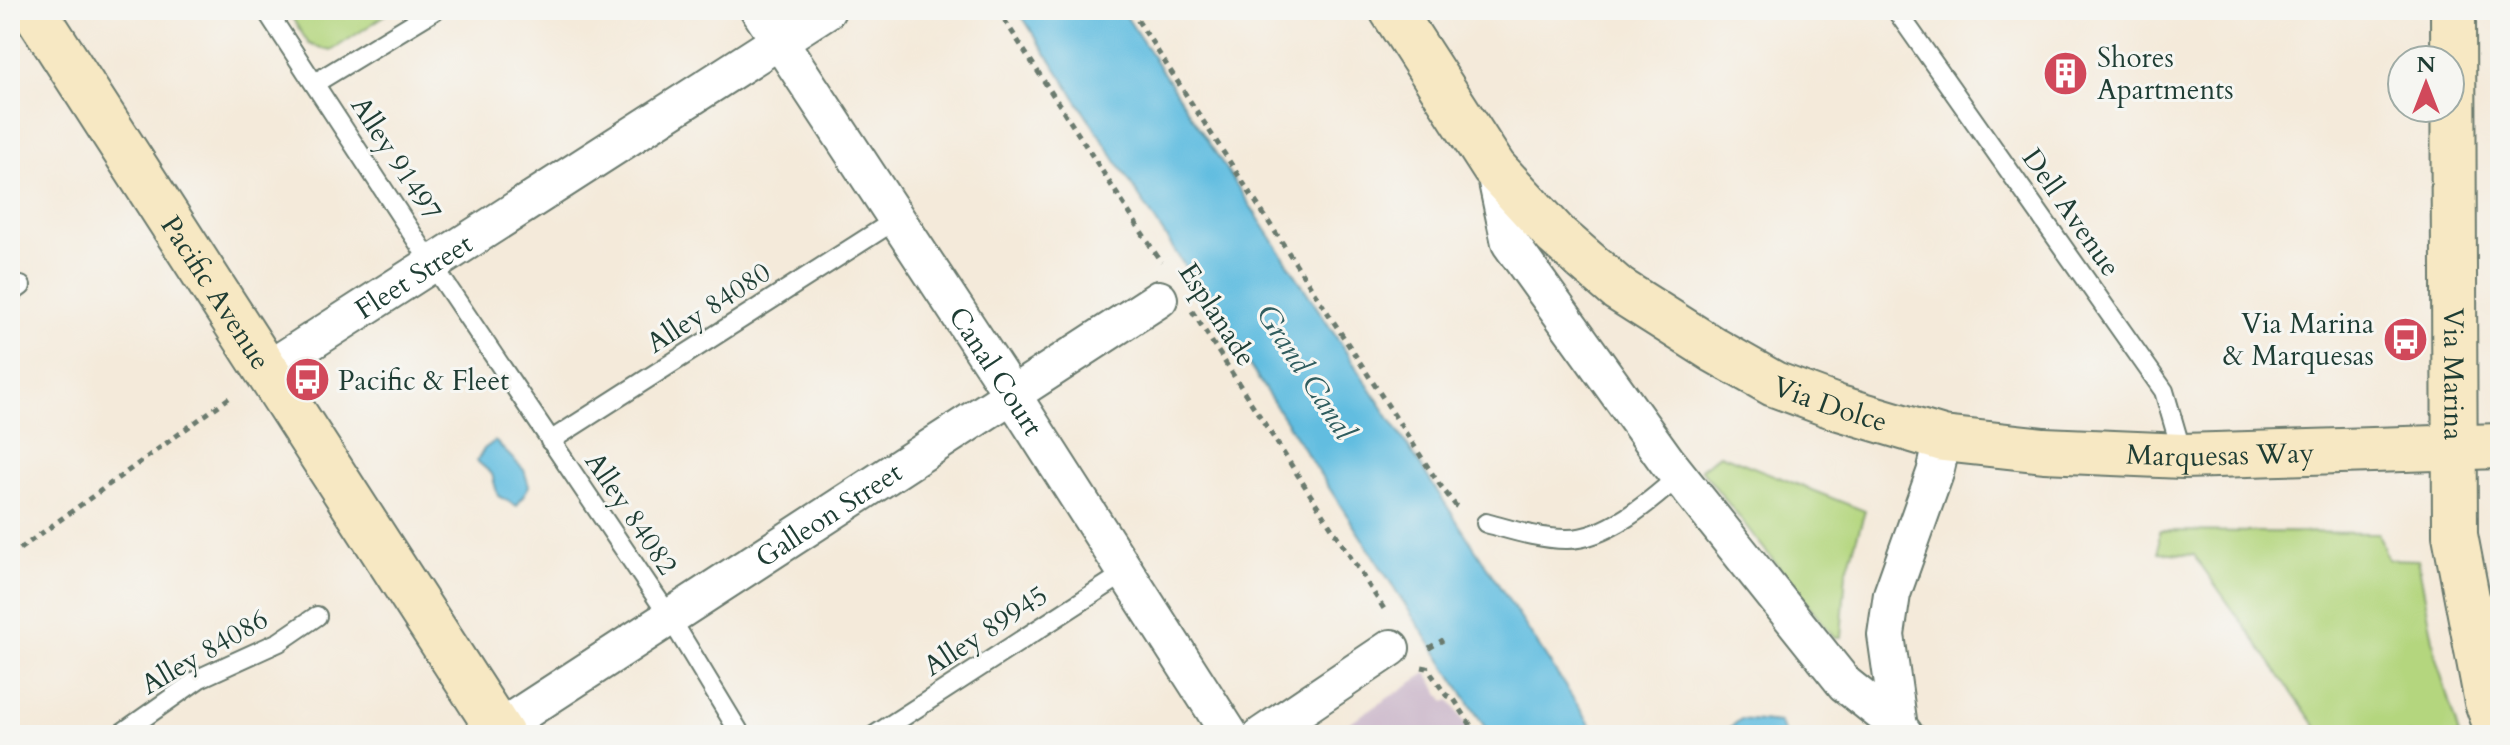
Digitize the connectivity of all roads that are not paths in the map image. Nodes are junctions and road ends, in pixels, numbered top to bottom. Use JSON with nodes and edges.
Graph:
{"nodes":[{"id":1,"x":34,"y":10,"type":"edge"},
{"id":2,"x":266,"y":10,"type":"edge"},
{"id":3,"x":435,"y":10,"type":"edge"},
{"id":4,"x":759,"y":10,"type":"edge"},
{"id":5,"x":827,"y":10,"type":"edge"},
{"id":6,"x":1392,"y":10,"type":"edge"},
{"id":7,"x":1896,"y":10,"type":"edge"},
{"id":8,"x":2453,"y":10,"type":"edge"},
{"id":9,"x":779,"y":41,"type":"junction"},
{"id":10,"x":315,"y":83,"type":"junction"},
{"id":11,"x":1494,"y":168,"type":"junction"},
{"id":12,"x":897,"y":219,"type":"junction"},
{"id":13,"x":432,"y":264,"type":"junction"},
{"id":14,"x":1171,"y":291,"type":"road end"},
{"id":15,"x":267,"y":370,"type":"junction"},
{"id":16,"x":1013,"y":396,"type":"junction"},
{"id":17,"x":1943,"y":439,"type":"junction"},
{"id":18,"x":550,"y":441,"type":"junction"},
{"id":19,"x":2500,"y":446,"type":"edge"},
{"id":20,"x":2454,"y":448,"type":"junction"},
{"id":21,"x":2183,"y":456,"type":"junction"},
{"id":22,"x":1679,"y":476,"type":"junction"},
{"id":23,"x":1486,"y":523,"type":"road end"},
{"id":24,"x":1125,"y":573,"type":"junction"},
{"id":25,"x":317,"y":616,"type":"dead end"},
{"id":26,"x":669,"y":616,"type":"junction"},
{"id":27,"x":1399,"y":643,"type":"road end"},
{"id":28,"x":1902,"y":731,"type":"edge"},
{"id":29,"x":500,"y":732,"type":"edge"},
{"id":30,"x":119,"y":735,"type":"edge"},
{"id":31,"x":741,"y":735,"type":"edge"},
{"id":32,"x":875,"y":735,"type":"edge"},
{"id":33,"x":1230,"y":735,"type":"edge"},
{"id":34,"x":1262,"y":735,"type":"edge"},
{"id":35,"x":2499,"y":735,"type":"edge"}],
"edges":[{"from":1,"to":15,"type":"street","name":"Pacific Avenue"},
{"from":2,"to":10,"type":"lane","name":"Alley 91497"},
{"from":3,"to":10,"type":"lane"},
{"from":4,"to":9,"type":"street","name":"Canal Court"},
{"from":5,"to":9,"type":"street","name":"Fleet Street"},
{"from":6,"to":11,"type":"street","name":"Via Dolce"},
{"from":7,"to":21,"type":"lane","name":"Dell Avenue"},
{"from":8,"to":20,"type":"street","name":"Via Marina"},
{"from":9,"to":12,"type":"street","name":"Canal Court"},
{"from":9,"to":13,"type":"street","name":"Fleet Street"},
{"from":10,"to":13,"type":"lane","name":"Alley 91497"},
{"from":11,"to":17,"type":"street","name":"Via Dolce"},
{"from":11,"to":22,"type":"street","name":"Via Dolce"},
{"from":12,"to":16,"type":"street","name":"Canal Court"},
{"from":12,"to":18,"type":"lane","name":"Alley 84080"},
{"from":13,"to":15,"type":"street","name":"Fleet Street"},
{"from":13,"to":18,"type":"lane","name":"Alley 91497"},
{"from":14,"to":16,"type":"street","name":"Galleon Street"},
{"from":15,"to":29,"type":"street","name":"Pacific Avenue"},
{"from":16,"to":24,"type":"street","name":"Canal Court"},
{"from":16,"to":26,"type":"street","name":"Galleon Street"},
{"from":17,"to":21,"type":"street","name":"Marquesas Way"},
{"from":17,"to":28,"type":"street","name":"Via Dolce"},
{"from":18,"to":26,"type":"lane","name":"Alley 84082"},
{"from":19,"to":20,"type":"street","name":"Marquesas Way"},
{"from":20,"to":21,"type":"street","name":"Marquesas Way"},
{"from":20,"to":35,"type":"street","name":"Via Marina"},
{"from":22,"to":23,"type":"lane"},
{"from":22,"to":28,"type":"street","name":"Via Dolce"},
{"from":24,"to":32,"type":"lane","name":"Alley 89945"},
{"from":24,"to":33,"type":"street","name":"Canal Court"},
{"from":25,"to":30,"type":"lane","name":"Alley 84086"},
{"from":26,"to":29,"type":"street","name":"Galleon Street"},
{"from":26,"to":31,"type":"lane","name":"Alley 84082"},
{"from":27,"to":34,"type":"street"}]}
